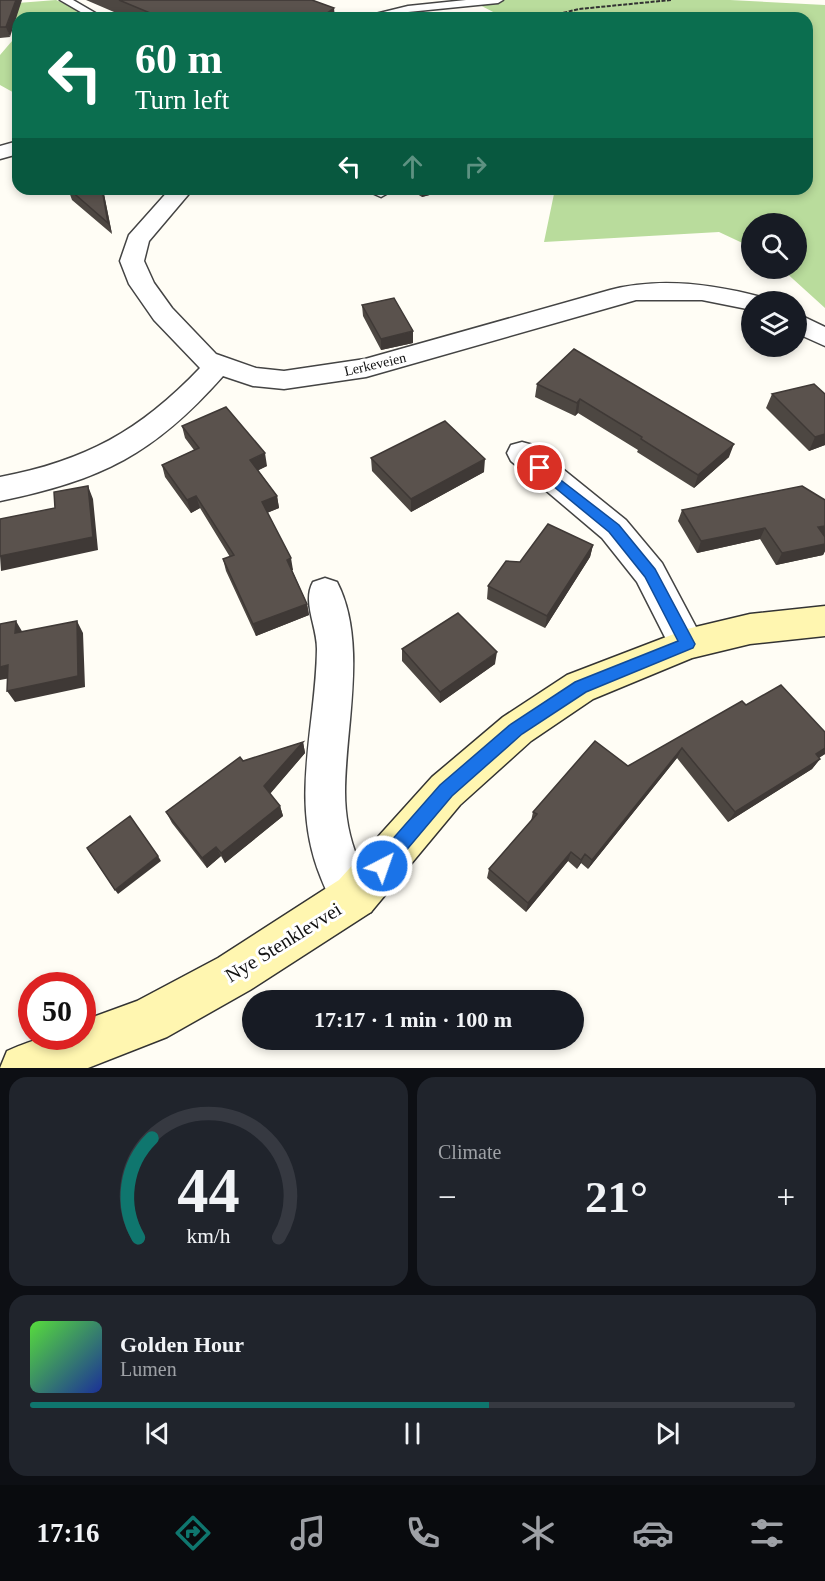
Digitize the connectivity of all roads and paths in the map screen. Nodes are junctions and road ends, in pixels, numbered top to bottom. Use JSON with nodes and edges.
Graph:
{"nodes":[{"id":1,"x":65,"y":0,"type":"edge"},
{"id":2,"x":498,"y":0,"type":"edge"},
{"id":3,"x":671,"y":0,"type":"edge"},
{"id":4,"x":88,"y":12,"type":"edge"},
{"id":5,"x":393,"y":12,"type":"edge"},
{"id":6,"x":567,"y":12,"type":"edge"},
{"id":7,"x":177,"y":195,"type":"edge"},
{"id":8,"x":741,"y":300,"type":"edge"},
{"id":9,"x":807,"y":327,"type":"edge"},
{"id":10,"x":825,"y":338,"type":"edge"},
{"id":11,"x":218,"y":365,"type":"junction"},
{"id":12,"x":522,"y":453,"type":"dead end"},
{"id":13,"x":0,"y":489,"type":"edge"},
{"id":14,"x":325,"y":592,"type":"dead end"},
{"id":15,"x":825,"y":621,"type":"edge"},
{"id":16,"x":687,"y":644,"type":"junction"},
{"id":17,"x":355,"y":896,"type":"junction"},
{"id":18,"x":24,"y":1068,"type":"edge"}],
"edges":[{"from":1,"to":4,"type":"lane"},
{"from":2,"to":5,"type":"lane"},
{"from":3,"to":6,"type":"path"},
{"from":7,"to":11,"type":"street","name":"Lerkeveien"},
{"from":8,"to":11,"type":"street","name":"Lerkeveien"},
{"from":9,"to":10,"type":"street"},
{"from":11,"to":13,"type":"street"},
{"from":12,"to":16,"type":"street"},
{"from":14,"to":17,"type":"street"},
{"from":15,"to":16,"type":"main road","name":"Nye Stenklevvei"},
{"from":16,"to":17,"type":"main road","name":"Nye Stenklevvei"},
{"from":17,"to":18,"type":"main road","name":"Nye Stenklevvei"}]}
